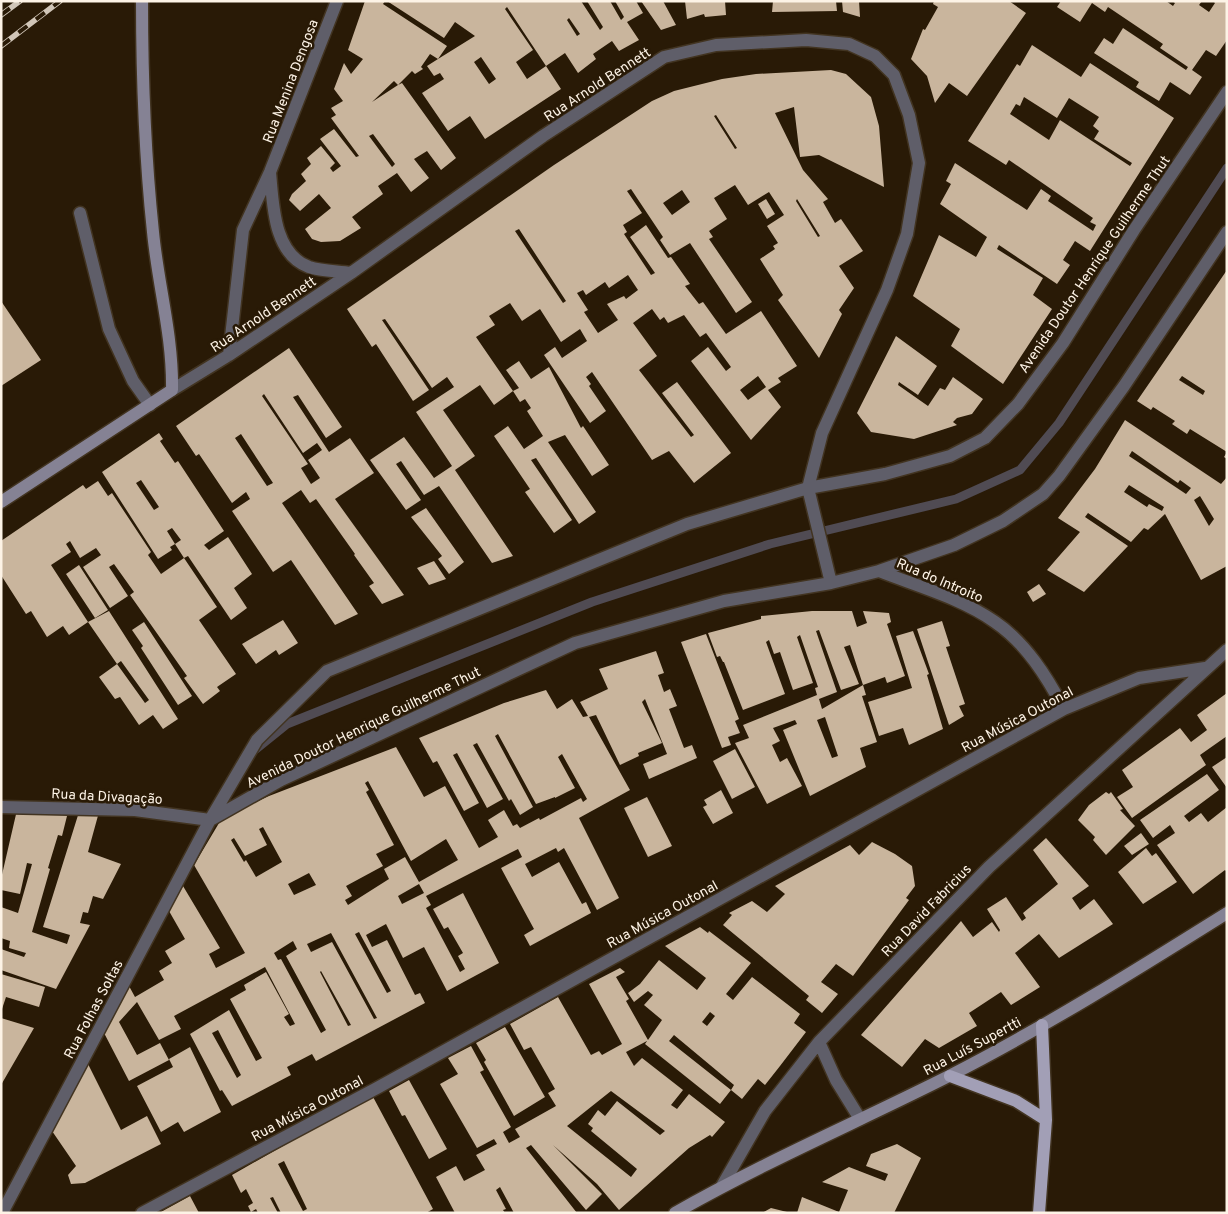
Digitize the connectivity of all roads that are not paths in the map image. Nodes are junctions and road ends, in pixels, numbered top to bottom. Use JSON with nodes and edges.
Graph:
{"nodes":[{"id":1,"x":142,"y":1,"type":"edge"},
{"id":2,"x":337,"y":1,"type":"edge"},
{"id":3,"x":1227,"y":92,"type":"edge"},
{"id":4,"x":270,"y":172,"type":"junction"},
{"id":5,"x":80,"y":213,"type":"dead end"},
{"id":6,"x":1227,"y":232,"type":"edge"},
{"id":7,"x":350,"y":274,"type":"junction"},
{"id":8,"x":229,"y":355,"type":"junction"},
{"id":9,"x":172,"y":390,"type":"junction"},
{"id":10,"x":150,"y":406,"type":"junction"},
{"id":11,"x":808,"y":488,"type":"junction"},
{"id":12,"x":1,"y":502,"type":"edge"},
{"id":13,"x":879,"y":571,"type":"junction"},
{"id":14,"x":831,"y":582,"type":"junction"},
{"id":15,"x":1227,"y":650,"type":"edge"},
{"id":16,"x":1205,"y":668,"type":"junction"},
{"id":17,"x":1064,"y":709,"type":"junction"},
{"id":18,"x":1,"y":807,"type":"edge"},
{"id":19,"x":210,"y":820,"type":"junction"},
{"id":20,"x":1227,"y":913,"type":"edge"},
{"id":21,"x":1042,"y":1026,"type":"junction"},
{"id":22,"x":819,"y":1042,"type":"junction"},
{"id":23,"x":950,"y":1076,"type":"junction"},
{"id":24,"x":860,"y":1119,"type":"junction"},
{"id":25,"x":1046,"y":1120,"type":"junction"},
{"id":26,"x":722,"y":1186,"type":"junction"},
{"id":27,"x":2,"y":1213,"type":"edge"},
{"id":28,"x":142,"y":1213,"type":"edge"},
{"id":29,"x":676,"y":1213,"type":"edge"},
{"id":30,"x":1039,"y":1213,"type":"edge"}],
"edges":[{"from":1,"to":9,"type":"street"},
{"from":2,"to":4,"type":"street","name":"Rua Menina Dengosa"},
{"from":3,"to":11,"type":"street","name":"Avenida Doutor Henrique Guilherme Thut"},
{"from":4,"to":7,"type":"street","name":"Rua Menina Dengosa"},
{"from":4,"to":8,"type":"street","name":"Rua Menina Dengosa"},
{"from":5,"to":10,"type":"street"},
{"from":6,"to":13,"type":"street","name":"Avenida Doutor Henrique Guilherme Thut"},
{"from":7,"to":8,"type":"street","name":"Rua Arnold Bennett"},
{"from":7,"to":11,"type":"street","name":"Rua Arnold Bennett"},
{"from":8,"to":9,"type":"street","name":"Rua Arnold Bennett"},
{"from":9,"to":10,"type":"street","name":"Rua Arnold Bennett"},
{"from":10,"to":12,"type":"street","name":"Rua Arnold Bennett"},
{"from":11,"to":14,"type":"street","name":"Rua Arnold Bennett"},
{"from":11,"to":19,"type":"street","name":"Avenida Doutor Henrique Guilherme Thut"},
{"from":13,"to":14,"type":"street","name":"Avenida Doutor Henrique Guilherme Thut"},
{"from":13,"to":17,"type":"street","name":"Rua do Introito"},
{"from":14,"to":19,"type":"street","name":"Avenida Doutor Henrique Guilherme Thut"},
{"from":15,"to":16,"type":"street","name":"Rua David Fabricius"},
{"from":16,"to":17,"type":"street","name":"Rua Música Outonal"},
{"from":16,"to":22,"type":"street","name":"Rua David Fabricius"},
{"from":17,"to":28,"type":"street","name":"Rua Música Outonal"},
{"from":18,"to":19,"type":"street","name":"Rua da Divagação"},
{"from":19,"to":27,"type":"street","name":"Rua Folhas Soltas"},
{"from":20,"to":21,"type":"street","name":"Rua Luís Supertti"},
{"from":21,"to":23,"type":"street","name":"Rua Luís Supertti"},
{"from":21,"to":25,"type":"main road"},
{"from":22,"to":24,"type":"street"},
{"from":22,"to":26,"type":"street","name":"Rua David Fabricius"},
{"from":23,"to":24,"type":"street","name":"Rua Luís Supertti"},
{"from":23,"to":25,"type":"main road"},
{"from":24,"to":26,"type":"street","name":"Rua Luís Supertti"},
{"from":25,"to":30,"type":"main road"},
{"from":26,"to":29,"type":"street","name":"Rua David Fabricius"}]}
